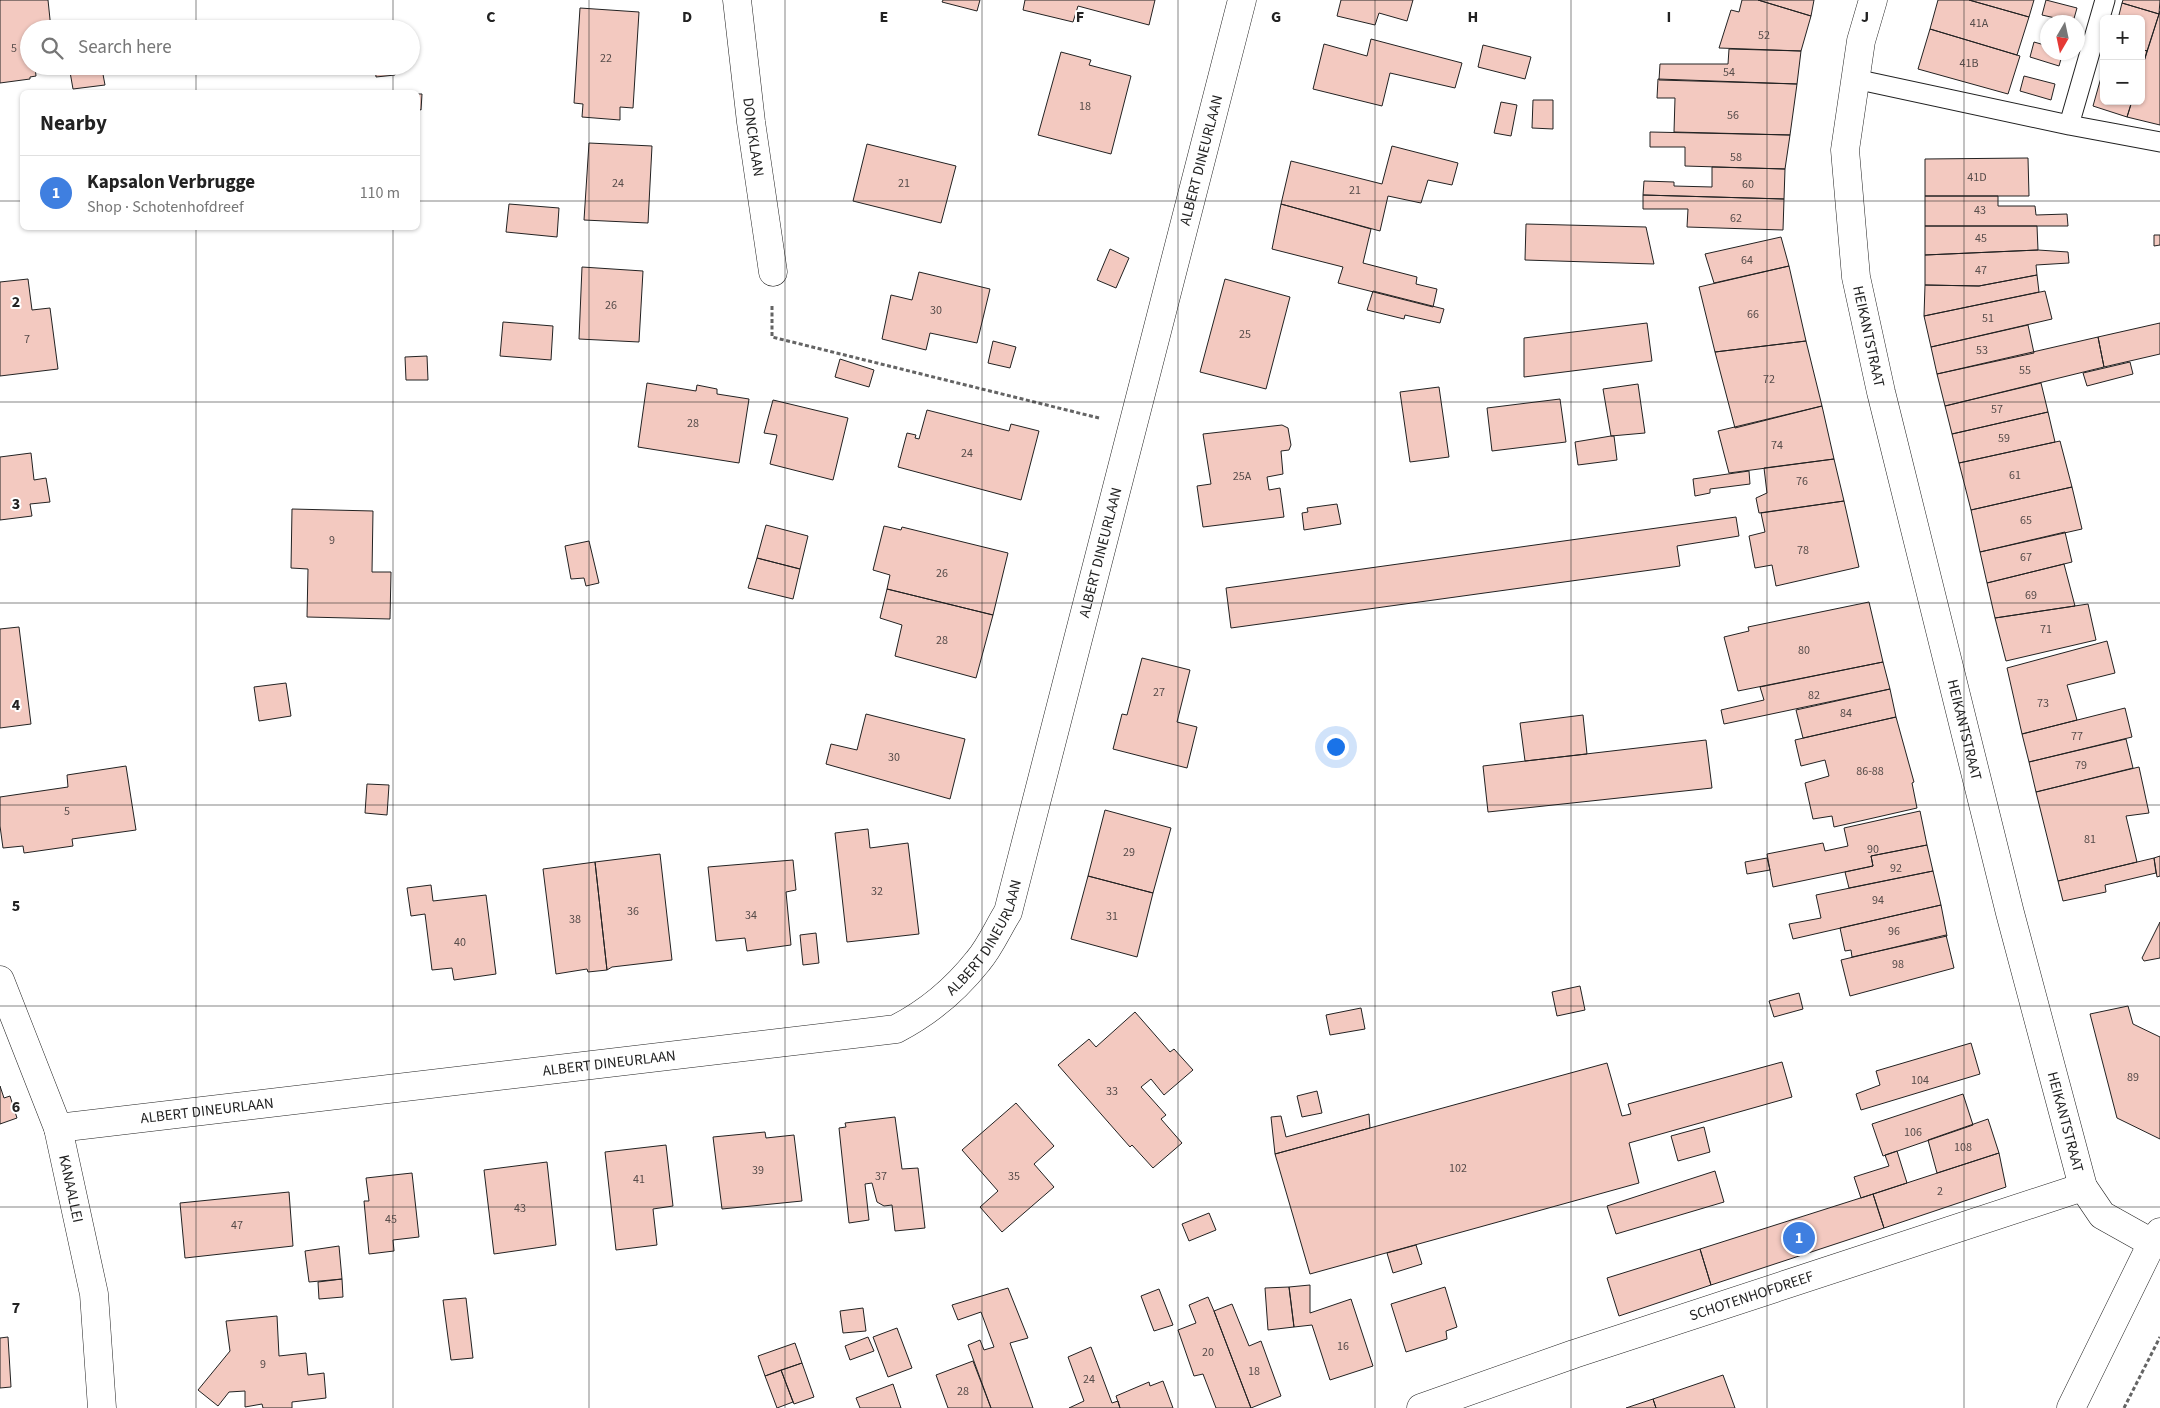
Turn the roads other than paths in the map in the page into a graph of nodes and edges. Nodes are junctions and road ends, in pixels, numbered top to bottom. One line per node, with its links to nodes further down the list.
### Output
1 (737, 0): 8 (street, DONCKLAAN)
2 (1242, 0): 10 (street, ALBERT DINEURLAAN)
3 (1874, 0): 5 (street, HEIKANTSTRAAT)
4 (2105, 0): 6 (lane)
5 (1855, 79): 6 (lane); 11 (street, HEIKANTSTRAAT)
6 (2069, 125): 7 (lane)
7 (2160, 142)
8 (773, 272)
9 (0, 980): 10 (street, KANAALLEI)
10 (58, 1128): 13 (street, KANAALLEI)
11 (2083, 1187): 12 (street, HEIKANTSTRAAT); 14 (street, SCHOTENHOFDREEF)
12 (2156, 1237): 15 (street, HEIKANTSTRAAT)
13 (102, 1408)
14 (1421, 1408)
15 (2071, 1408)

